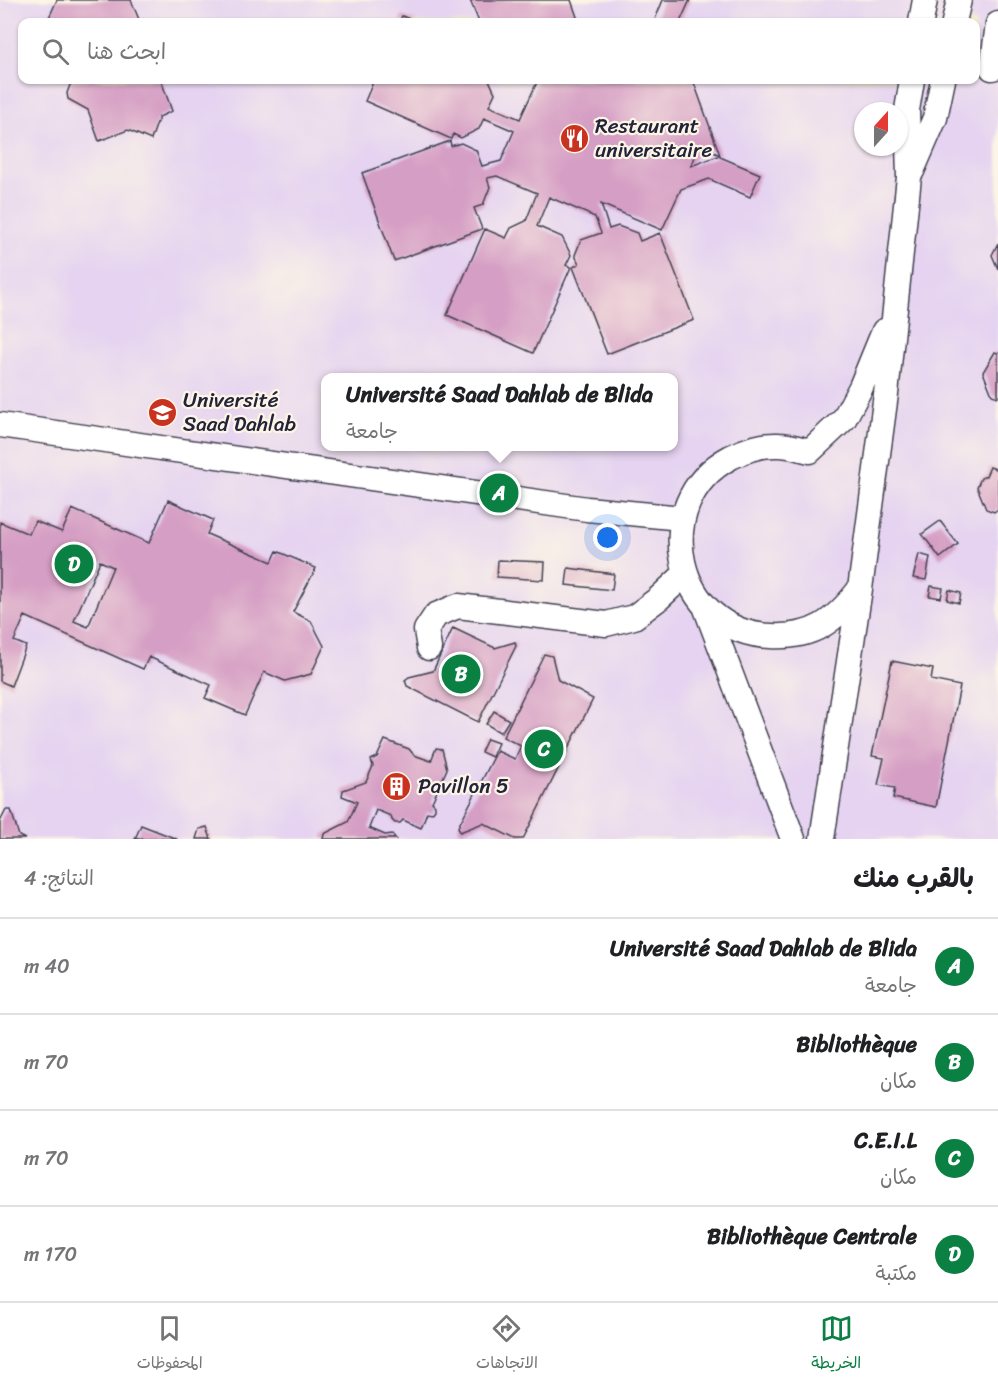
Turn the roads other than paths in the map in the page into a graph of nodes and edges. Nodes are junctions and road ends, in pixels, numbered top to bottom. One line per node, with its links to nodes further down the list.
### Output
1 (925, 0): 3 (lane)
2 (959, 0): 4 (lane)
3 (922, 18)
4 (955, 18)
5 (998, 24): 6 (lane)
6 (988, 67)
7 (911, 84): 9 (lane)
8 (942, 84): 9 (lane)
9 (909, 177): 10 (lane)
10 (895, 304): 12 (lane); 14 (lane)
11 (0, 425): 12 (lane)
12 (682, 518): 13 (lane)
13 (685, 574): 15 (lane); 16 (lane)
14 (860, 589): 15 (lane); 18 (lane)
15 (705, 606): 17 (lane)
16 (429, 648)
17 (793, 839)
18 (822, 839)

